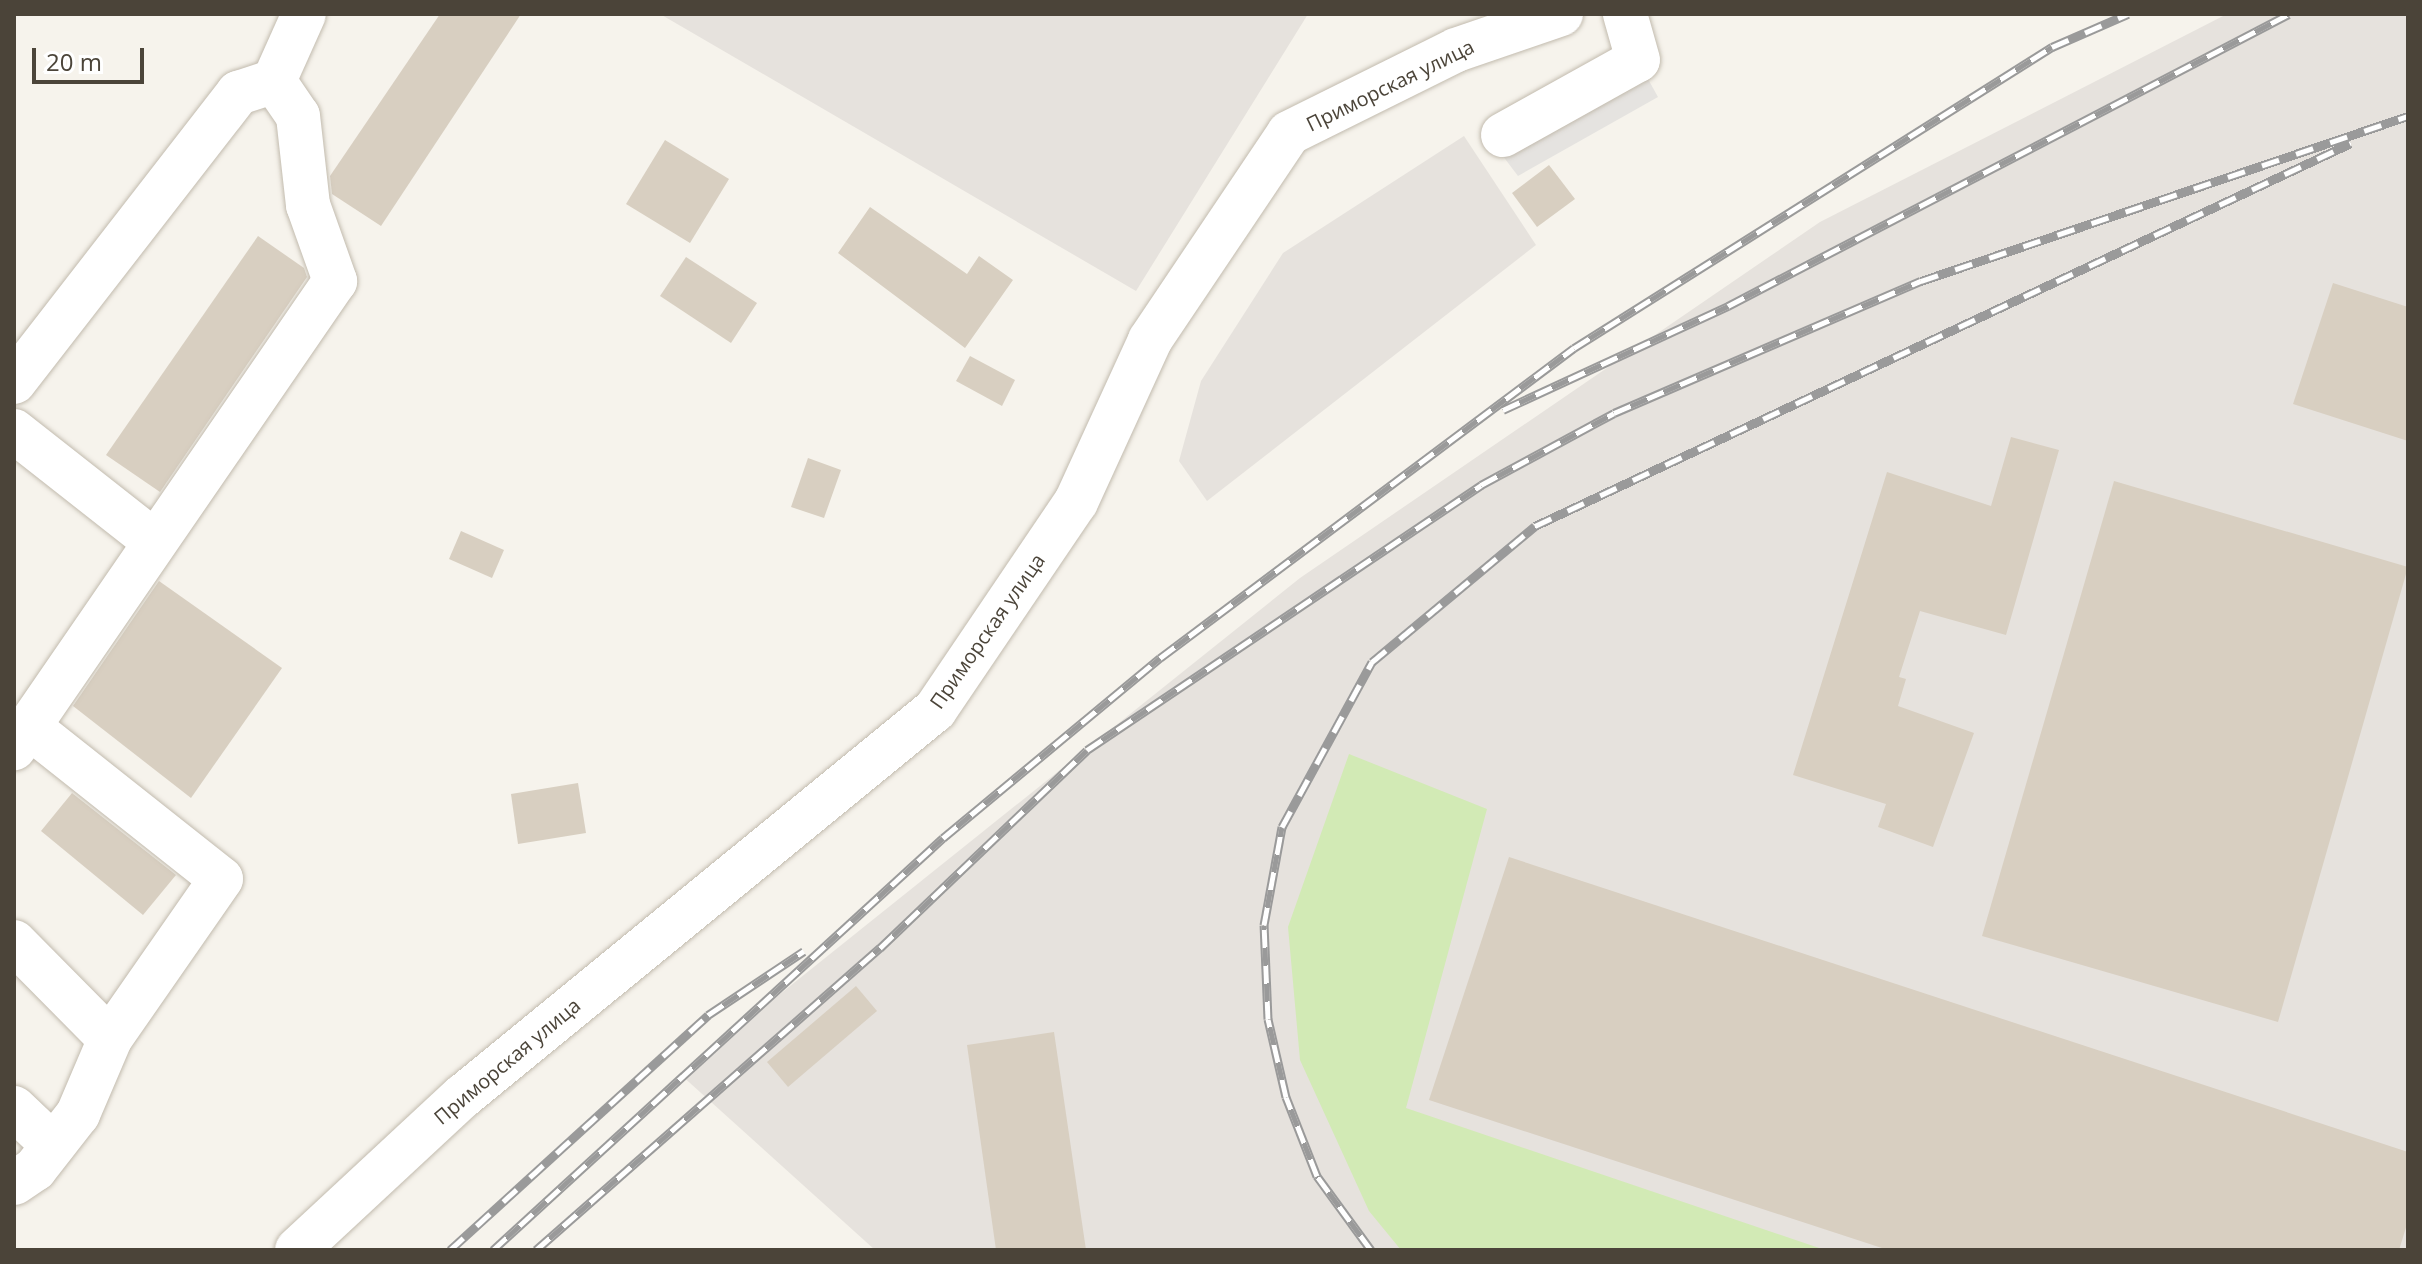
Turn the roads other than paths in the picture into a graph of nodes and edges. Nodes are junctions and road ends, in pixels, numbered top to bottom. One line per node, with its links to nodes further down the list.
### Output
1 (304, 14): 5 (street)
2 (1561, 14): 4 (street, Приморская улица)
3 (1625, 14): 6 (street)
4 (1465, 32): 16 (street, Приморская улица)
5 (274, 81): 7 (street); 9 (street)
6 (1503, 135)
7 (14, 382)
8 (14, 431): 9 (street)
9 (154, 541): 10 (street)
10 (21, 737): 12 (street)
11 (14, 942): 12 (street)
12 (110, 1039): 14 (street)
13 (14, 1108): 14 (street)
14 (53, 1145): 15 (street)
15 (14, 1183)
16 (297, 1250)

